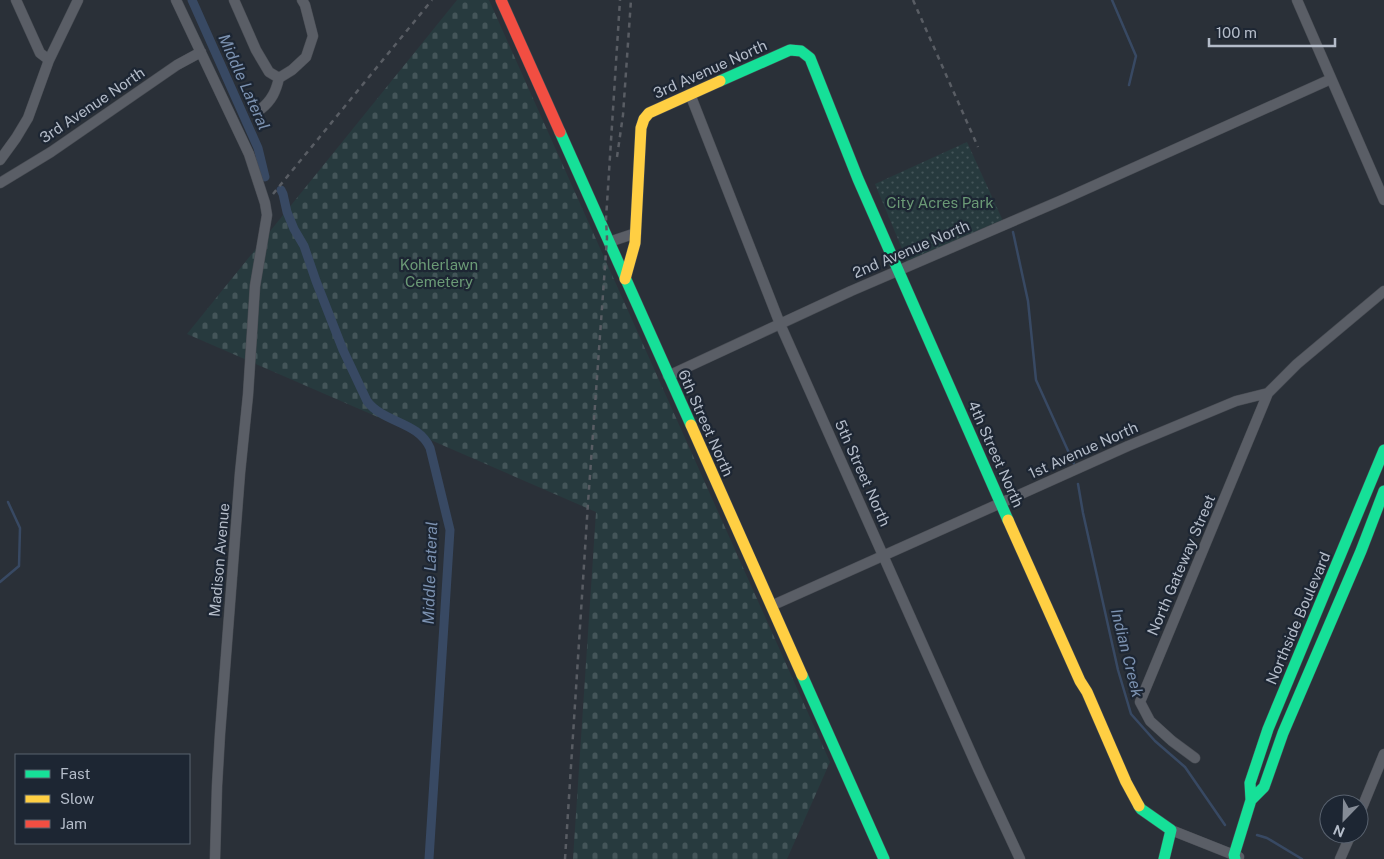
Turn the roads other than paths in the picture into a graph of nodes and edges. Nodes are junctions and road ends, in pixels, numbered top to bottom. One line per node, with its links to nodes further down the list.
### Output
1 (16, 0): 10 (street)
2 (78, 0): 10 (street)
3 (176, 0): 9 (street, Madison Avenue)
4 (234, 0): 11 (street)
5 (302, 0): 11 (street)
6 (501, 0): 19 (street, 6th Street North)
7 (1297, 0): 12 (street)
8 (802, 51): 13 (street, 3rd Avenue North); 20 (street, 4th Street North)
9 (201, 52): 16 (street, 3rd Avenue North); 38 (street, Madison Avenue)
10 (49, 60): 15 (street)
11 (279, 78): 14 (street)
12 (1331, 79): 17 (street); 20 (street, 2nd Avenue North)
13 (690, 94): 18 (street, 3rd Avenue North); 23 (street, 5th Street North)
14 (261, 109)
15 (0, 160)
16 (0, 183)
17 (1384, 200)
18 (636, 233): 19 (street); 21 (street, 3rd Avenue North)
19 (609, 242): 21 (street, 6th Street North)
20 (898, 271): 23 (street, 2nd Avenue North); 28 (street, 4th Street North)
21 (625, 279): 24 (street, 6th Street North)
22 (1384, 291): 25 (street)
23 (780, 324): 24 (street, 2nd Avenue North); 29 (street, 5th Street North)
24 (668, 376): 30 (street, 6th Street North)
25 (1268, 393): 28 (street, 1st Avenue North); 32 (street, North Gateway Street)
26 (1384, 450): 34 (street, Northside Boulevard)
27 (1384, 491): 34 (street, Northside Boulevard)
28 (1001, 503): 29 (street, 1st Avenue North); 35 (street, 4th Street North)
29 (883, 556): 30 (street, 1st Avenue North); 40 (street, 5th Street North)
30 (771, 606): 39 (street, 6th Street North)
31 (1384, 754): 33 (street)
32 (1195, 758)
33 (1368, 794)
34 (1251, 800): 37 (street, Northside Boulevard)
35 (1171, 830): 37 (street); 41 (street)
36 (1347, 844): 42 (street)
37 (1235, 858)
38 (215, 859)
39 (884, 859)
40 (1020, 859)
41 (1164, 859)
42 (1340, 859)

